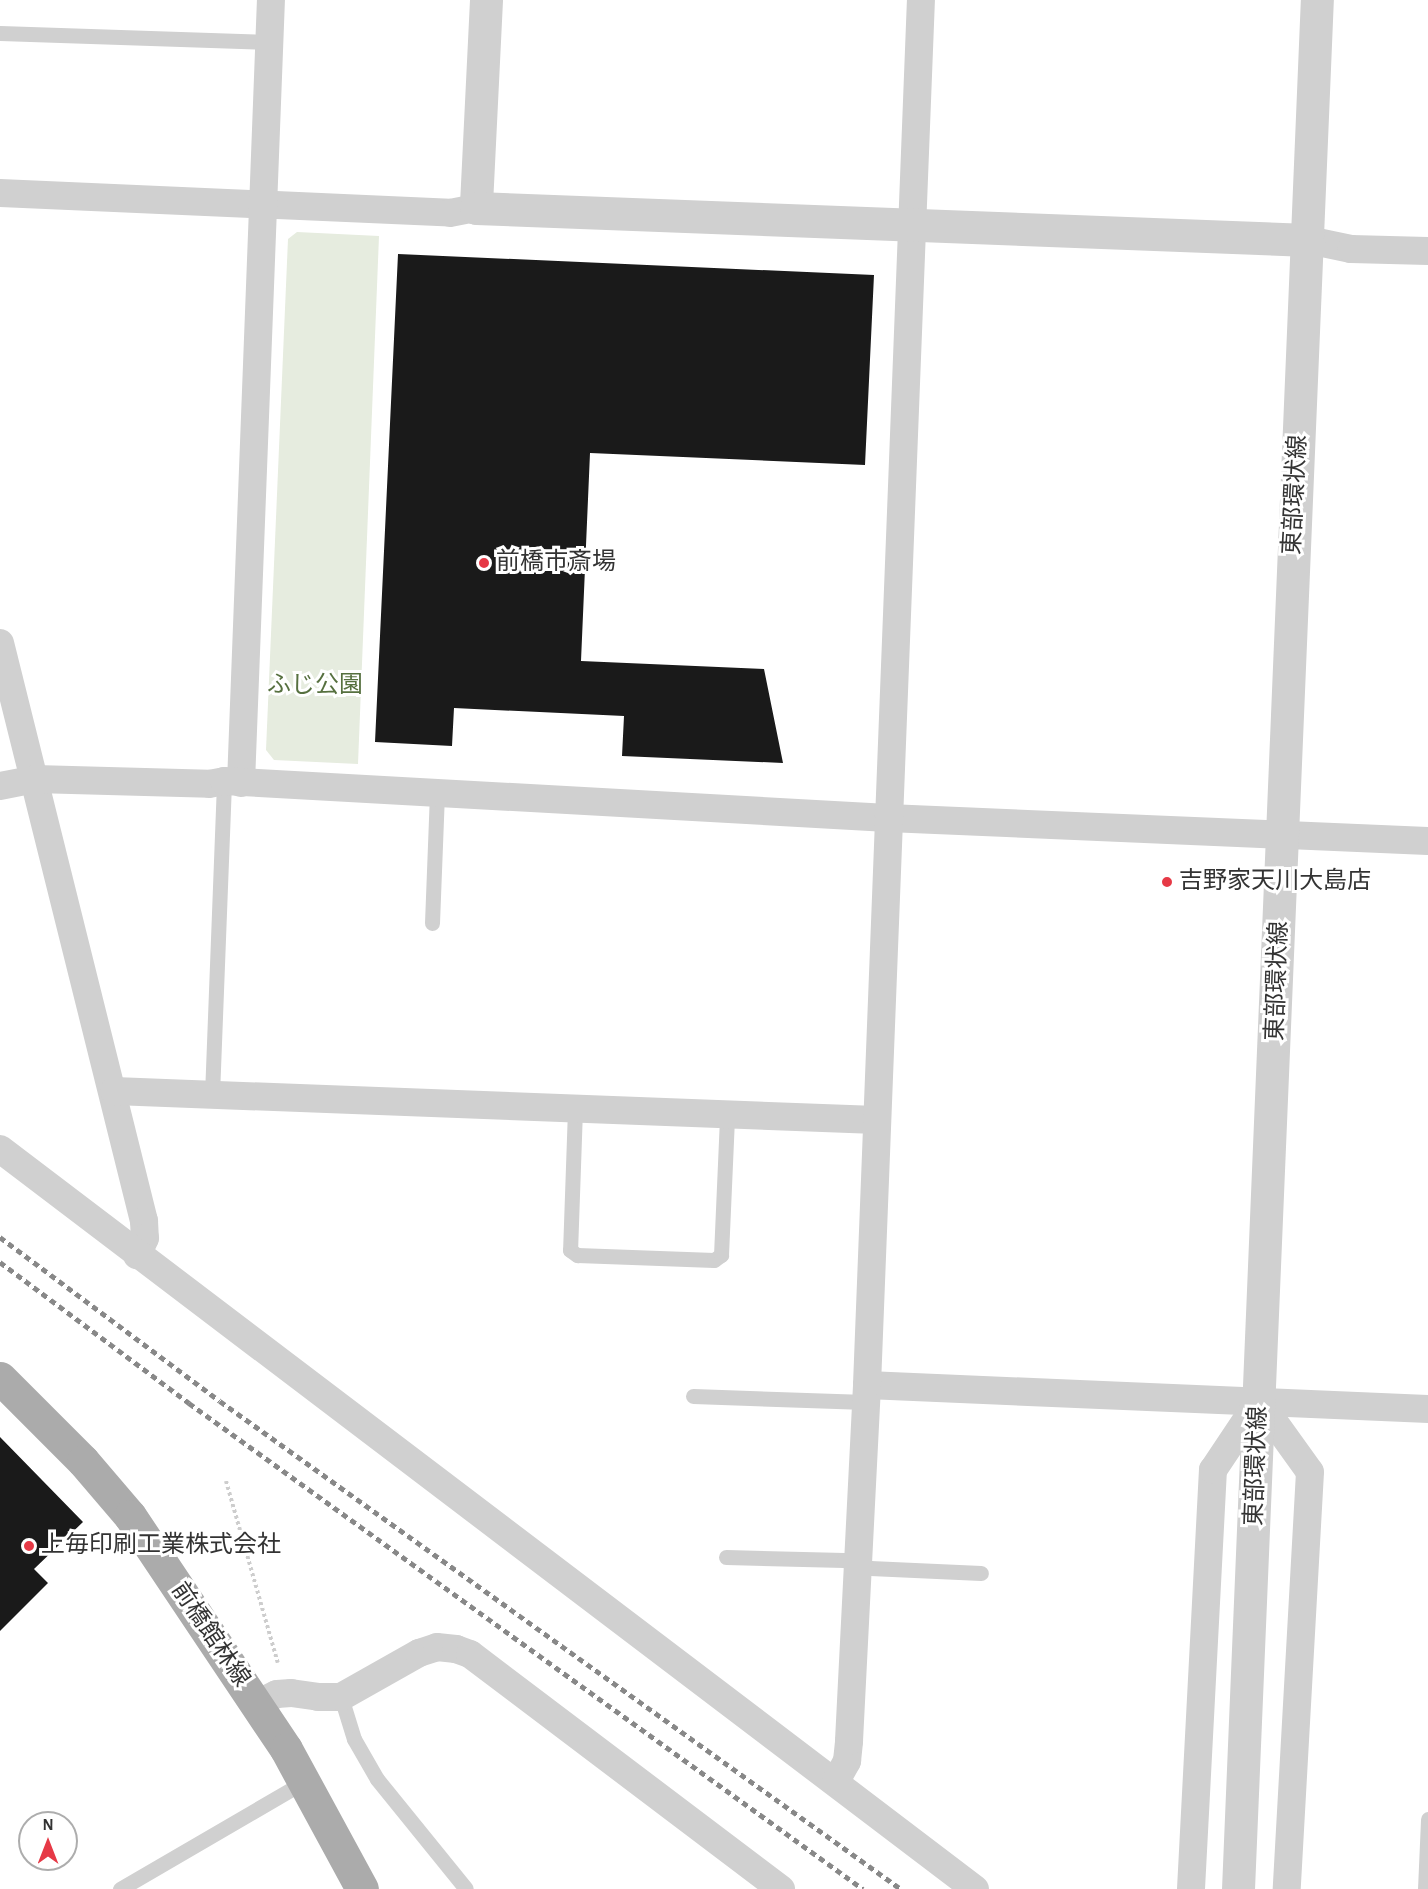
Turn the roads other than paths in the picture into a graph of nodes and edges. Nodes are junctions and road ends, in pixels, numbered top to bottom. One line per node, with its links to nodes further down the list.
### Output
1 (271, 0): 6 (street)
2 (486, 0): 9 (street)
3 (921, 0): 10 (street)
4 (1317, 0): 11 (street, 東部環状線)
5 (0, 33): 6 (lane)
6 (270, 42): 8 (street)
7 (0, 193): 8 (street)
8 (263, 205): 9 (street); 15 (street)
9 (476, 208): 10 (street)
10 (912, 226): 11 (street); 18 (street)
11 (1308, 240): 12 (street); 19 (street, 東部環状線)
12 (1428, 251)
13 (0, 643): 14 (street)
14 (35, 779): 15 (street); 16 (street); 22 (street)
15 (233, 782): 17 (street); 23 (lane)
16 (0, 786)
17 (437, 791): 18 (street); 21 (lane)
18 (888, 818): 19 (street); 26 (street)
19 (1284, 835): 20 (street); 32 (street, 東部環状線)
20 (1428, 841)
21 (432, 923)
22 (114, 1091): 23 (street); 28 (street)
23 (212, 1095): 24 (street)
24 (575, 1109): 25 (street); 25 (lane)
25 (727, 1116): 26 (street)
26 (876, 1120): 30 (street)
27 (0, 1149): 28 (street)
28 (137, 1255): 39 (street)
29 (0, 1378): 38 (main road, 前橋館林線)
30 (867, 1394): 31 (lane); 32 (street); 35 (street)
31 (693, 1396)
32 (1260, 1401): 33 (street); 47 (street); 48 (street, 東部環状線); 49 (street)
33 (1428, 1408)
34 (726, 1557): 35 (lane)
35 (856, 1565): 36 (lane); 39 (street)
36 (981, 1573)
37 (341, 1697): 38 (street); 44 (lane); 45 (street)
38 (257, 1704): 40 (main road, 前橋館林線)
39 (836, 1781): 46 (street)
40 (304, 1782): 42 (lane); 43 (main road, 前橋館林線)
41 (1428, 1819): 50 (lane)
42 (120, 1889)
43 (362, 1889)
44 (466, 1889)
45 (781, 1889)
46 (975, 1889)
47 (1191, 1889)
48 (1238, 1889)
49 (1287, 1889)
50 (1425, 1889)

